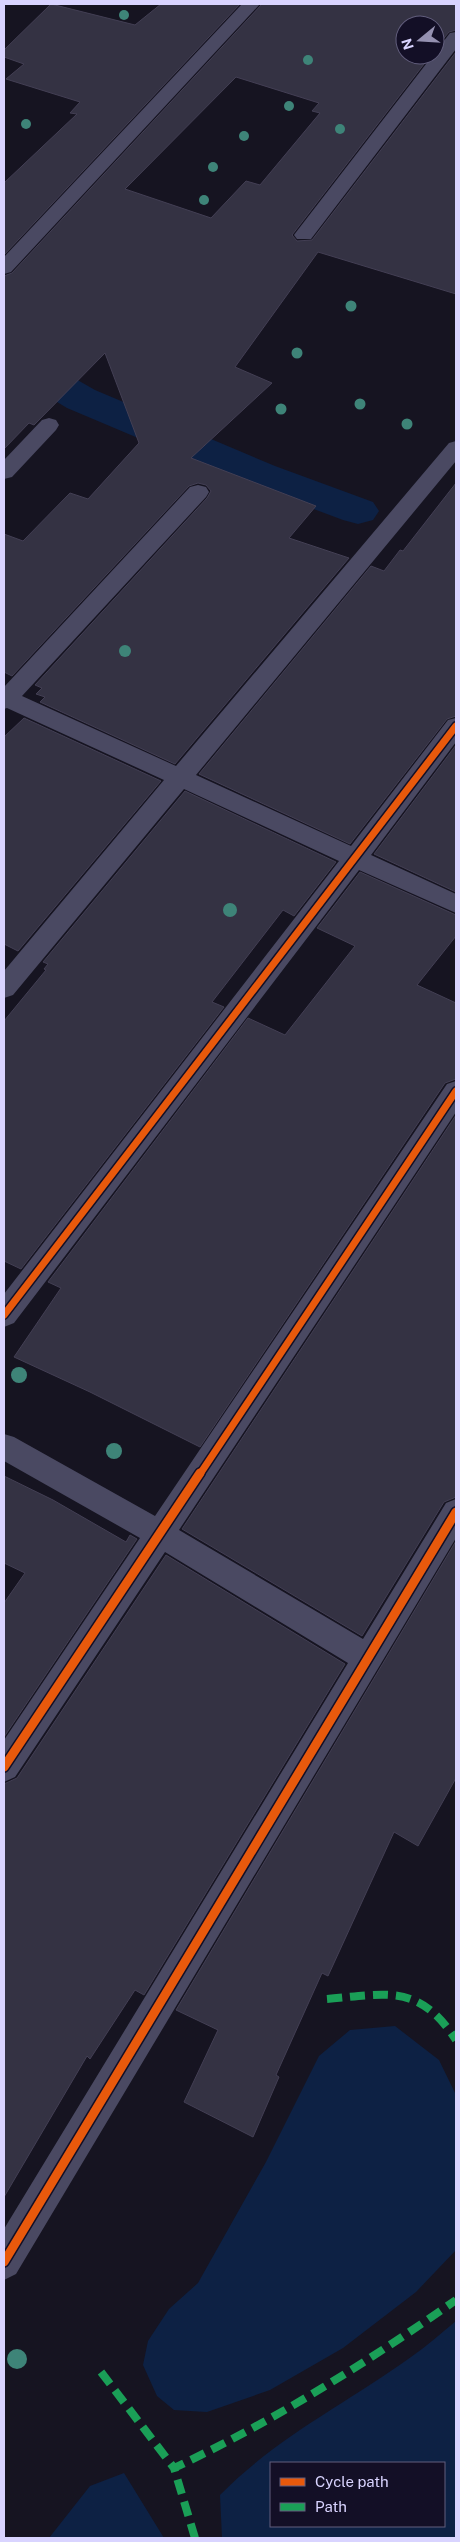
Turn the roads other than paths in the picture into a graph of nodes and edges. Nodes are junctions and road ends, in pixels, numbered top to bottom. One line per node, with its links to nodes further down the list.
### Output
1 (251, 4): 4 (street)
2 (456, 37): 3 (street)
3 (304, 235)
4 (4, 268)
5 (49, 425): 7 (street)
6 (456, 448): 11 (street)
7 (4, 472)
8 (198, 492): 9 (street)
9 (5, 699): 11 (street)
10 (456, 726): 12 (street)
11 (181, 778): 12 (street); 14 (street)
12 (355, 858): 13 (street); 16 (street)
13 (456, 904)
14 (4, 988)
15 (456, 1091): 19 (street)
16 (4, 1315)
17 (4, 1446): 19 (street)
18 (456, 1512): 20 (street)
19 (160, 1534): 20 (street); 21 (street)
20 (369, 1659): 22 (street)
21 (4, 1767)
22 (4, 2262)

